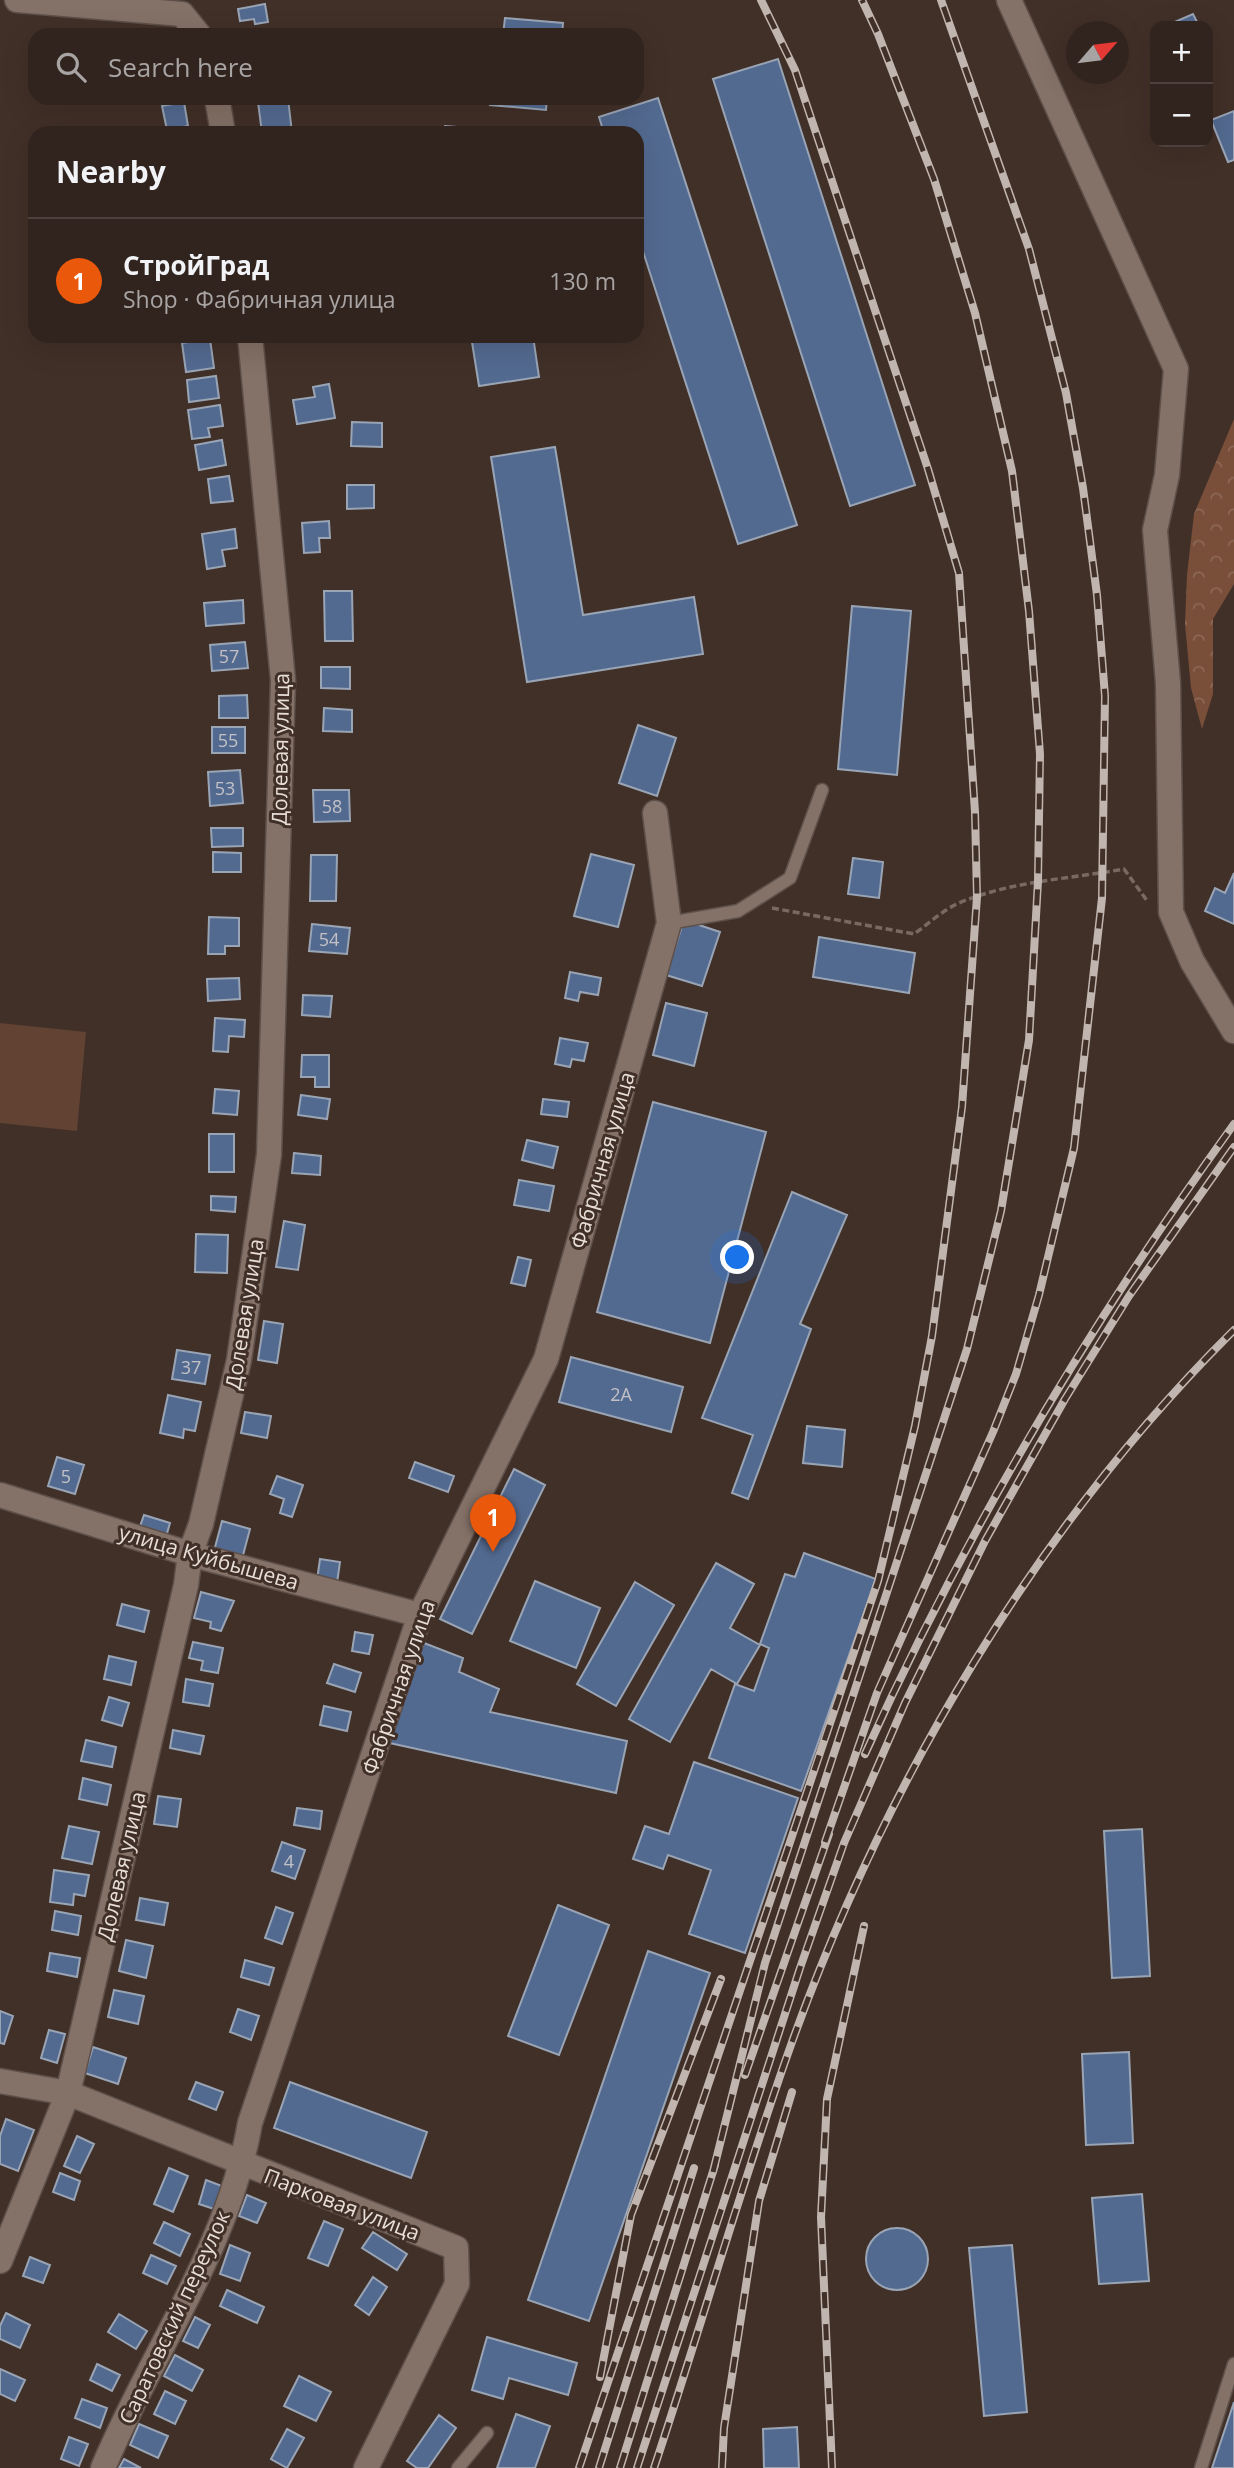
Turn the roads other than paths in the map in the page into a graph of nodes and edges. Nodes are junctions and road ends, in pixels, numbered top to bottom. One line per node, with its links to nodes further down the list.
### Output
1 (17, 0): 4 (street)
2 (192, 0): 5 (street)
3 (1009, 0): 12 (street)
4 (195, 28)
5 (199, 28)
6 (218, 105): 7 (street)
7 (222, 126)
8 (251, 343): 14 (street, Долевая улица)
9 (822, 790): 11 (lane)
10 (655, 813): 11 (street, Фабричная улица)
11 (669, 923): 15 (street, Фабричная улица)
12 (1234, 1031)
13 (0, 1495): 14 (street, улица Куйбышева)
14 (190, 1554): 15 (street, улица Куйбышева); 17 (street, Долевая улица)
15 (420, 1615): 18 (street, Фабричная улица)
16 (0, 2081): 17 (street, Парковая улица)
17 (68, 2093): 18 (street, Парковая улица); 19 (street, Долевая улица)
18 (243, 2165): 22 (street, Парковая улица); 23 (street, Саратовский переулок)
19 (0, 2262)
20 (1234, 2364): 25 (lane)
21 (487, 2433): 24 (lane)
22 (374, 2465)
23 (103, 2468)
24 (458, 2468)
25 (1201, 2468)

